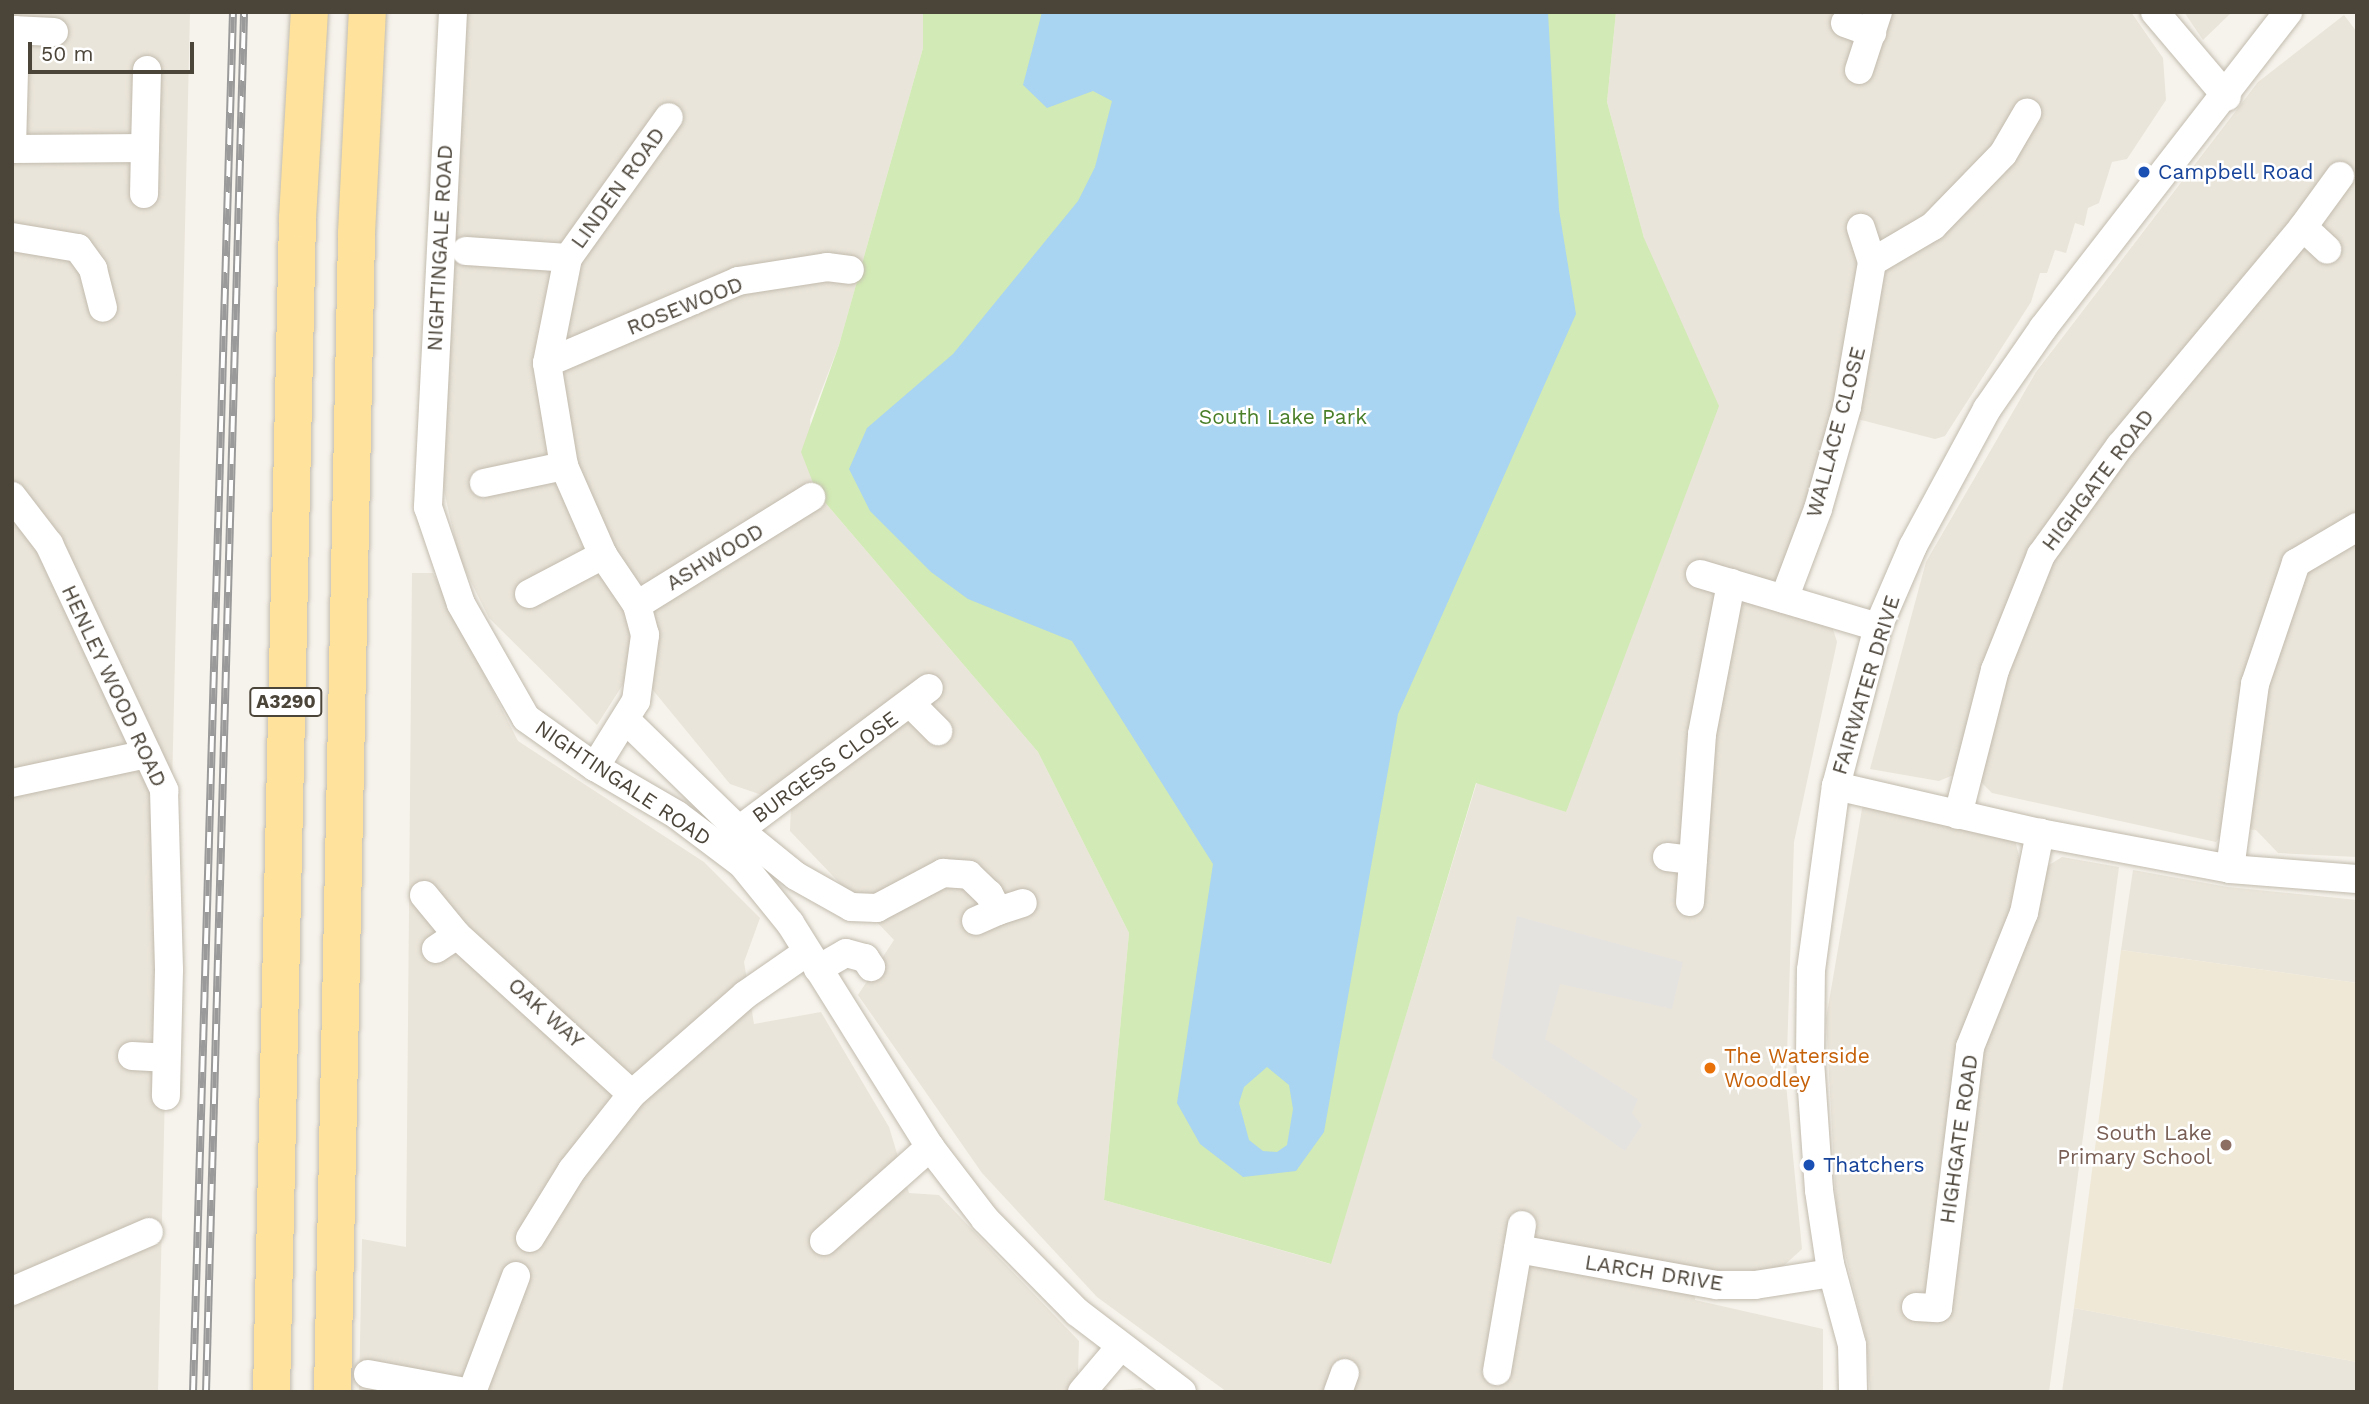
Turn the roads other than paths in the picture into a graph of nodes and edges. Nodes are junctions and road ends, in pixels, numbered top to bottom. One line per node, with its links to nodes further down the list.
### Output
1 (309, 12): 72 (main road, A3290)
2 (367, 12): 73 (main road, A3290)
3 (453, 12): 44 (street, NIGHTINGALE ROAD)
4 (2155, 12): 12 (street)
5 (2288, 12): 12 (street, FAIRWATER DRIVE)
6 (1845, 23): 7 (street)
7 (1875, 23): 11 (street)
8 (14, 30): 9 (street); 15 (street)
9 (54, 32)
10 (147, 70): 16 (street)
11 (1859, 70)
12 (2227, 97): 40 (street, FAIRWATER DRIVE)
13 (2027, 113): 26 (street)
14 (669, 117): 24 (street, LINDEN ROAD)
15 (12, 148): 16 (street)
16 (145, 148): 18 (street)
17 (2340, 176): 20 (street, HIGHGATE ROAD)
18 (144, 194)
19 (1861, 228): 26 (street, WALLACE CLOSE)
20 (2303, 228): 22 (street); 47 (street, HIGHGATE ROAD)
21 (12, 237): 27 (street)
22 (2327, 249)
23 (466, 251): 24 (street, LINDEN ROAD)
24 (568, 258): 28 (street, LINDEN ROAD)
25 (835, 260): 28 (street, ROSEWOOD)
26 (1872, 262): 38 (street, WALLACE CLOSE)
27 (103, 308)
28 (547, 363): 29 (street, LINDEN ROAD)
29 (564, 466): 30 (street); 34 (street, LINDEN ROAD)
30 (484, 483)
31 (12, 496): 43 (street, HENLEY WOOD ROAD)
32 (795, 498): 39 (street, ASHWOOD)
33 (2357, 527): 50 (street)
34 (603, 555): 37 (street); 39 (street, LINDEN ROAD)
35 (1700, 574): 36 (street)
36 (1731, 583): 38 (street); 53 (street)
37 (529, 594)
38 (1784, 599): 40 (street)
39 (637, 605): 41 (street, LINDEN ROAD)
40 (1878, 627): 46 (street, FAIRWATER DRIVE)
41 (627, 721): 44 (street, LINDEN ROAD); 48 (street, BURGESS CLOSE)
42 (937, 731): 48 (street, BURGESS CLOSE)
43 (147, 754): 45 (street); 58 (street, HENLEY WOOD ROAD)
44 (595, 767): 55 (street, NIGHTINGALE ROAD)
45 (12, 783)
46 (1836, 786): 47 (street); 65 (street, FAIRWATER DRIVE)
47 (1958, 815): 49 (street)
48 (739, 830): 54 (street, BURGESS CLOSE)
49 (2040, 833): 50 (street); 68 (street, HIGHGATE ROAD)
50 (2230, 869): 51 (street)
51 (2357, 878)
52 (424, 895): 59 (street, OAK WAY)
53 (1690, 902)
54 (999, 912)
55 (812, 961): 56 (street); 59 (street); 61 (street, NIGHTINGALE ROAD)
56 (872, 967)
57 (132, 1056): 58 (street)
58 (165, 1058): 60 (street, HENLEY WOOD ROAD)
59 (632, 1094): 63 (street)
60 (166, 1096)
61 (930, 1147): 64 (street); 69 (street, NIGHTINGALE ROAD)
62 (149, 1232): 67 (street)
63 (530, 1238)
64 (824, 1241)
65 (1832, 1273): 70 (street, LARCH DRIVE); 78 (street, FAIRWATER DRIVE)
66 (516, 1276): 75 (street)
67 (12, 1291)
68 (1916, 1307)
69 (1120, 1347): 76 (street); 77 (street, NIGHTINGALE ROAD)
70 (1497, 1371)
71 (368, 1374): 74 (street)
72 (271, 1392)
73 (332, 1392)
74 (465, 1392)
75 (472, 1392)
76 (1082, 1392)
77 (1182, 1392)
78 (1853, 1392)

